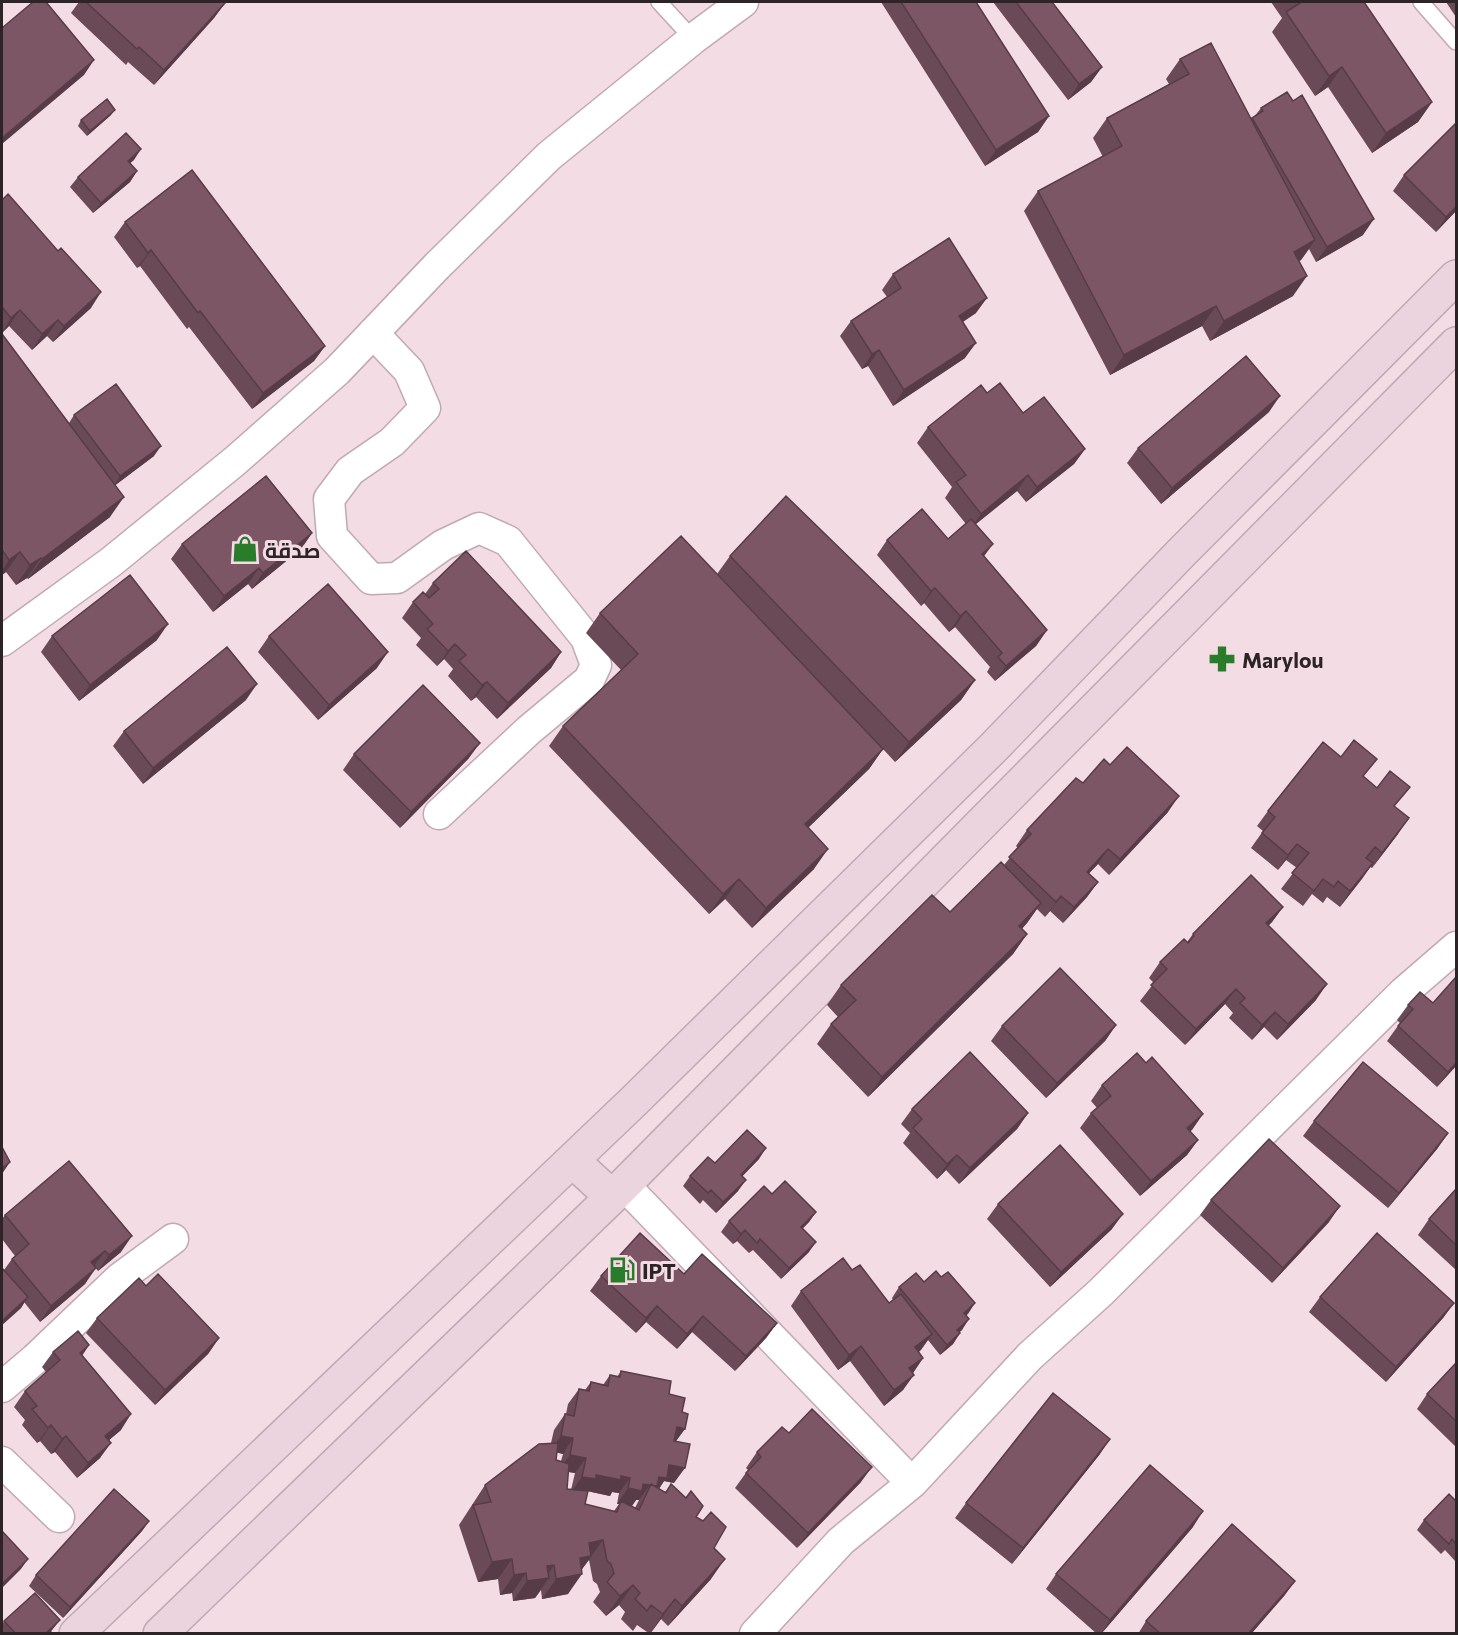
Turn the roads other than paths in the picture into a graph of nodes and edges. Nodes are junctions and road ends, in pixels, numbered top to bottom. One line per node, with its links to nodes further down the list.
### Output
1 (659, 2): 4 (lane)
2 (743, 2): 4 (street)
3 (1421, 2): 5 (lane)
4 (693, 39): 7 (street)
5 (1456, 42)
6 (1456, 276): 10 (street)
7 (374, 333): 9 (street); 12 (street)
8 (1456, 344): 11 (street)
9 (2, 641)
10 (994, 747): 11 (street); 14 (street)
11 (1027, 778): 15 (street)
12 (439, 814)
13 (1456, 947): 19 (street)
14 (573, 1161): 15 (street); 21 (street)
15 (618, 1191): 19 (street); 22 (street)
16 (173, 1239): 17 (street)
17 (2, 1387)
18 (2, 1462): 20 (street)
19 (912, 1483): 23 (street)
20 (59, 1517)
21 (76, 1634)
22 (160, 1634)
23 (755, 1634)

